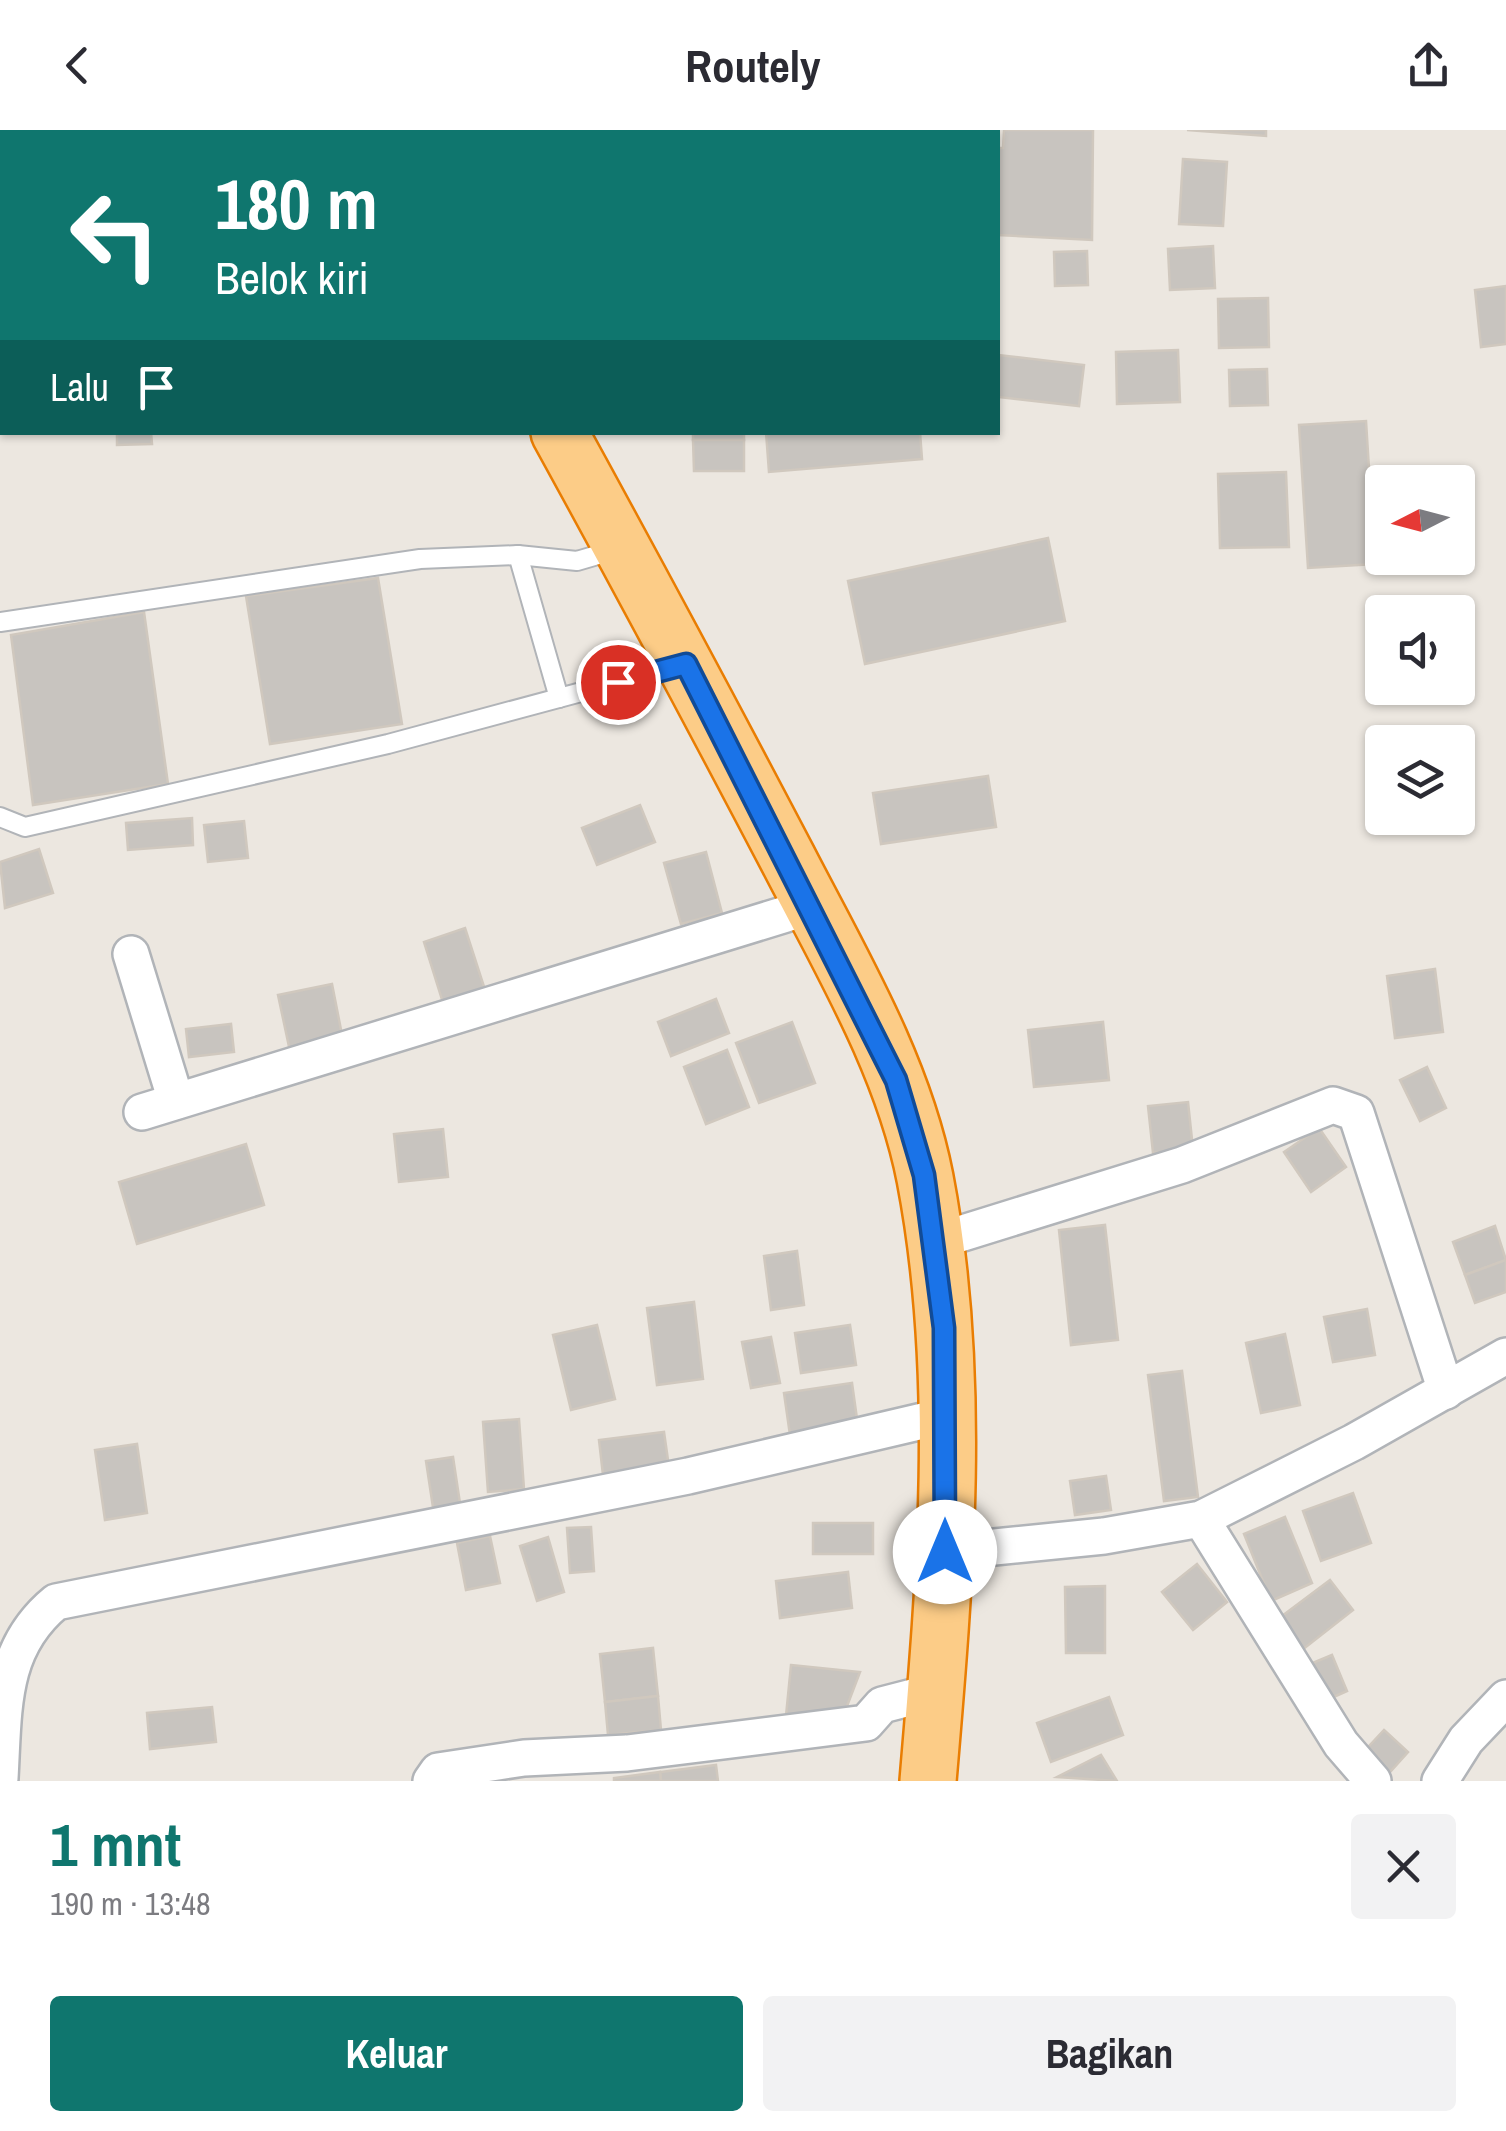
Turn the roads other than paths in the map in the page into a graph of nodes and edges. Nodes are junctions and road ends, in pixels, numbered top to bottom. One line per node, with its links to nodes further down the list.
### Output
1 (562, 435): 2 (highway)
2 (622, 548): 3 (lane); 5 (highway)
3 (518, 555): 4 (lane); 6 (lane)
4 (0, 622)
5 (686, 664): 6 (lane); 8 (highway)
6 (559, 698): 7 (lane)
7 (0, 817)
8 (812, 906): 10 (street); 12 (highway)
9 (131, 954): 10 (street)
10 (176, 1101): 11 (street)
11 (142, 1112)
12 (934, 1242): 14 (street); 15 (highway)
13 (1506, 1356): 14 (street)
14 (1446, 1391): 16 (street)
15 (944, 1416): 17 (highway); 20 (street)
16 (1202, 1519): 17 (street); 23 (street)
17 (945, 1552): 18 (highway)
18 (936, 1692): 21 (street); 22 (highway)
19 (1506, 1698): 24 (street)
20 (0, 1778)
21 (431, 1781)
22 (928, 1781)
23 (1373, 1781)
24 (1440, 1781)

